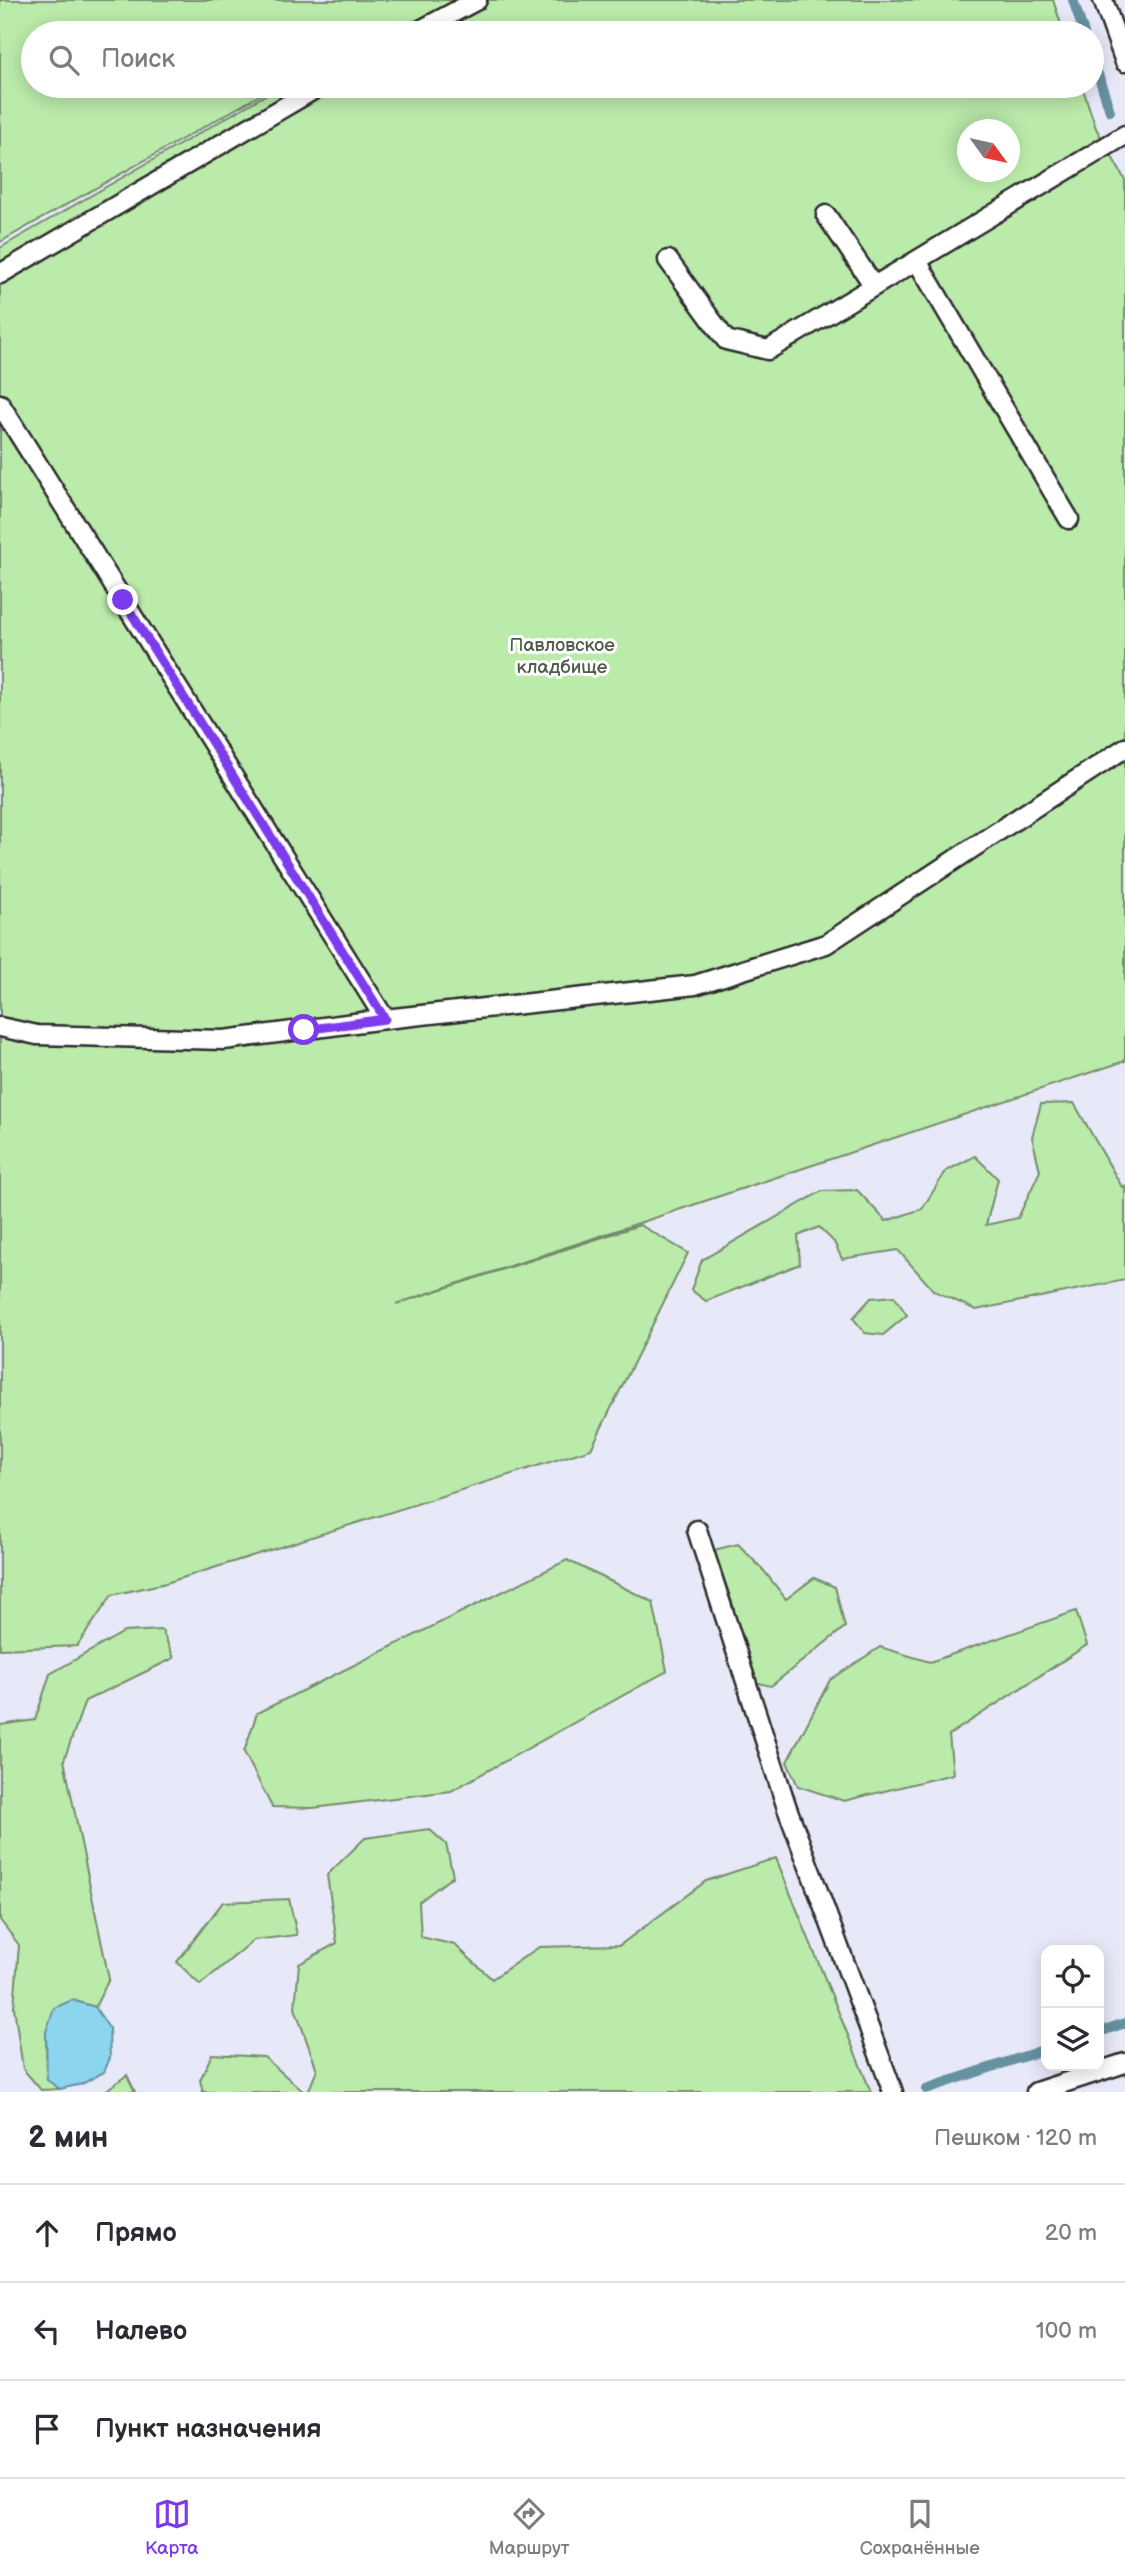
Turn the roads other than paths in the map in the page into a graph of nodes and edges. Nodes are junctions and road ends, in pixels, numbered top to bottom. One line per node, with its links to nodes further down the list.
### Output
1 (477, 0): 3 (lane)
2 (1103, 0): 4 (lane)
3 (438, 21)
4 (1125, 62)
5 (300, 98): 10 (lane)
6 (1125, 135): 9 (lane)
7 (826, 215): 11 (lane)
8 (668, 260): 11 (lane)
9 (917, 261): 11 (lane); 13 (lane)
10 (0, 274)
11 (874, 286)
12 (0, 404): 15 (lane)
13 (1069, 519)
14 (1125, 748): 15 (lane)
15 (385, 1019): 16 (lane)
16 (0, 1027)
17 (697, 1530): 19 (lane)
18 (1125, 2063): 20 (lane)
19 (893, 2092)
20 (1036, 2092)

